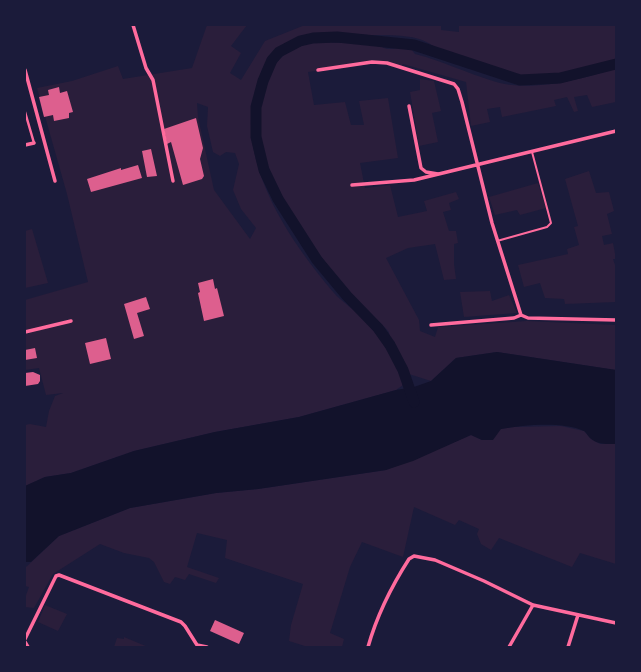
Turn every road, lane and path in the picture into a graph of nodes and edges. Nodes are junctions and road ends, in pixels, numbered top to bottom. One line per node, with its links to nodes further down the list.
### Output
1 (133, 25): 13 (street)
2 (25, 70): 12 (street)
3 (318, 70): 10 (street)
4 (410, 106): 11 (street)
5 (25, 112): 7 (street)
6 (616, 131): 9 (street)
7 (34, 143): 8 (street)
8 (25, 145)
9 (532, 152): 10 (street); 15 (lane)
10 (478, 166): 11 (street); 15 (street)
11 (441, 174): 14 (street)
12 (55, 181)
13 (173, 181)
14 (352, 185)
15 (497, 241): 16 (street)
16 (521, 315): 17 (street); 19 (street)
17 (616, 320)
18 (71, 321): 20 (street)
19 (431, 325)
20 (25, 332)
21 (533, 605): 22 (street); 29 (street); 30 (street)
22 (578, 616): 23 (street); 31 (street)
23 (616, 623)
24 (25, 639): 26 (street)
25 (25, 642): 27 (street)
26 (196, 645): 28 (street)
27 (28, 647)
28 (207, 647)
29 (368, 647)
30 (508, 647)
31 (568, 647)

